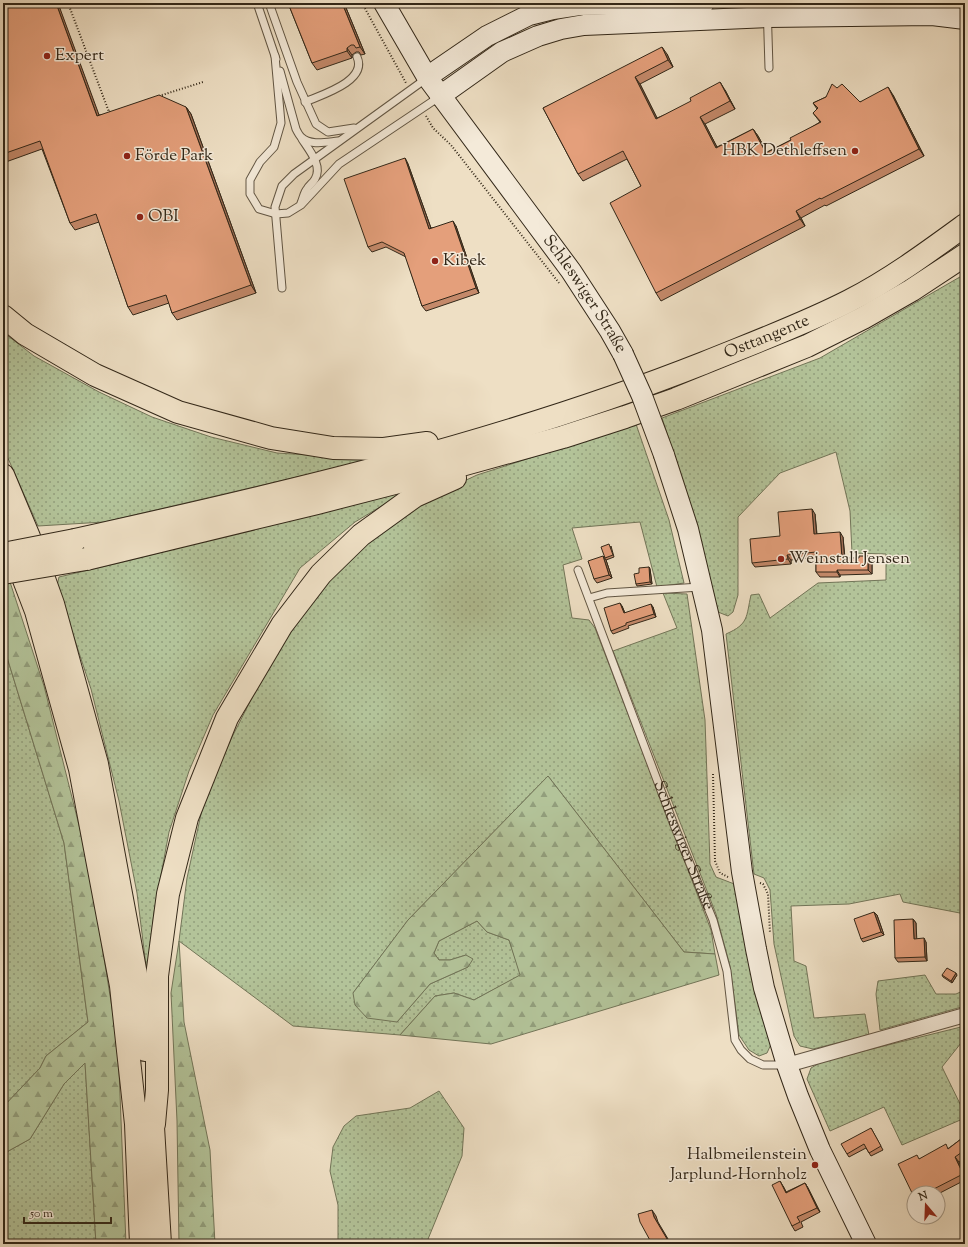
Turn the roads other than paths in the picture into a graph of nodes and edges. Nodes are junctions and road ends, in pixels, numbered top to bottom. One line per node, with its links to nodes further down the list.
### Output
1 (257, 3): 7 (lane)
2 (269, 3): 12 (lane)
3 (384, 3): 10 (main road, Schleswiger Straße)
4 (704, 3): 10 (main road)
5 (768, 10): 6 (main road); 9 (lane); 11 (main road)
6 (965, 19)
7 (275, 56): 14 (lane); 18 (lane)
8 (356, 57): 12 (lane)
9 (769, 68)
10 (427, 77): 11 (main road, Schleswiger Straße); 13 (lane)
11 (440, 96): 17 (lane); 31 (main road, Schleswiger Straße, bridge)
12 (305, 102): 13 (lane)
13 (357, 128): 15 (lane)
14 (301, 137): 15 (lane); 16 (lane)
15 (339, 141): 16 (lane)
16 (314, 159): 17 (lane); 18 (lane)
17 (301, 205): 18 (lane)
18 (276, 214): 21 (lane)
19 (965, 225): 23 (highway, Osttangente)
20 (965, 254): 24 (highway, Osttangente)
21 (282, 288)
22 (3, 316): 23 (highway)
23 (553, 417): 27 (highway)
24 (563, 437): 27 (highway); 35 (highway)
25 (3, 475): 35 (highway)
26 (3, 526): 36 (highway)
27 (81, 549): 28 (highway, bridge); 30 (highway, bridge)
28 (3, 554)
29 (578, 570): 32 (lane, Schleswiger Straße)
30 (3, 573)
31 (702, 587): 32 (lane); 34 (main road, Schleswiger Straße)
32 (589, 598): 34 (lane, Schleswiger Straße)
33 (965, 1015): 34 (street, Schleswiger Straße)
34 (787, 1065): 38 (main road, Schleswiger Straße)
35 (154, 1124): 37 (highway)
36 (142, 1244)
37 (160, 1244)
38 (866, 1244)

